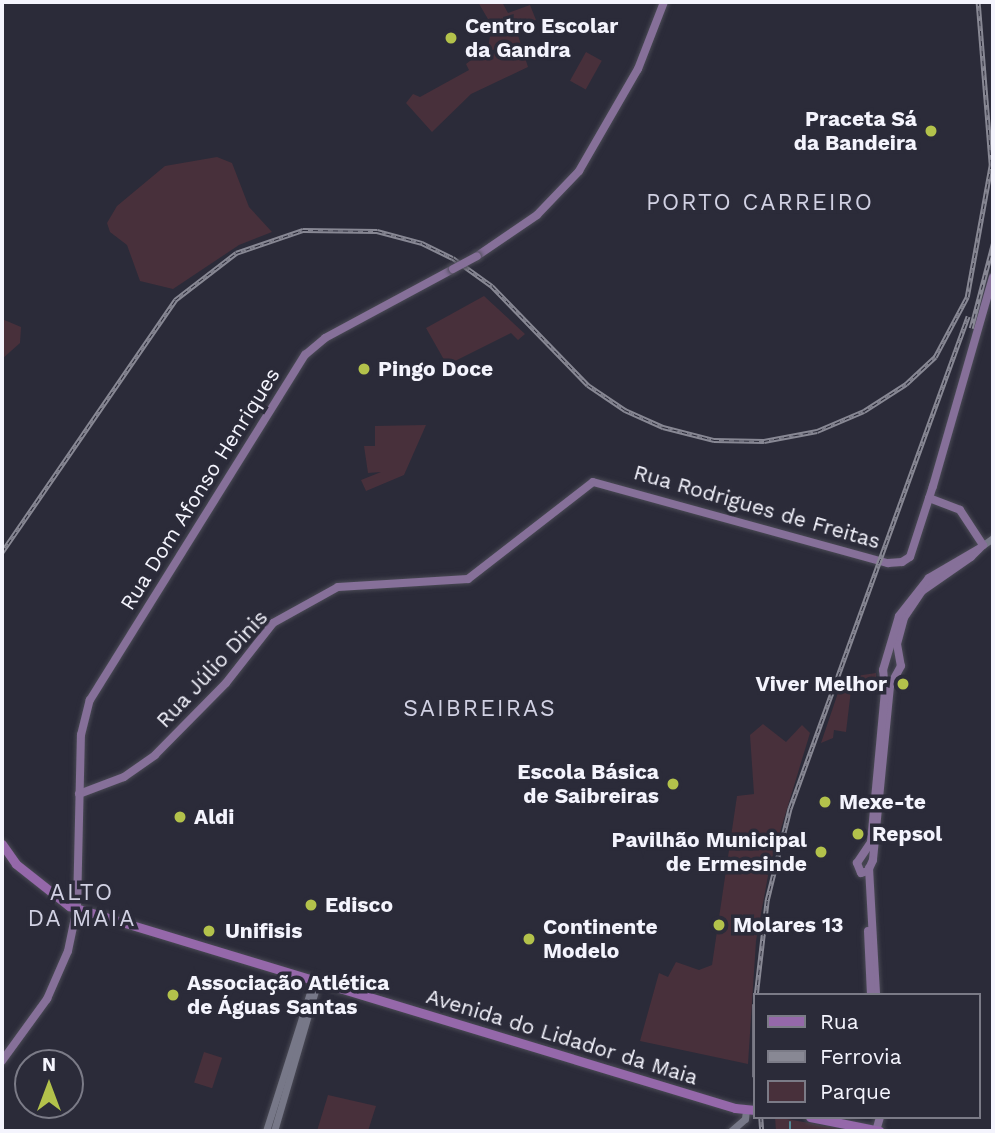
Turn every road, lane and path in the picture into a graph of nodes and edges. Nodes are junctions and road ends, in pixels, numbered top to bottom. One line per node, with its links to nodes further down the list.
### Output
1 (664, 2): 11 (main road, Rua Dom Afonso Henriques, bridge)
2 (993, 277): 3 (main road, Rua Rodrigues de Freitas)
3 (929, 498): 5 (main road); 6 (main road, Rua Rodrigues de Freitas)
4 (993, 538): 5 (street)
5 (980, 547): 7 (main road); 8 (main road)
6 (376, 584): 11 (main road, Rua Júlio Dinis)
7 (900, 659): 8 (main road); 10 (main road)
8 (889, 660): 9 (main road)
9 (883, 672): 10 (main road); 12 (main road)
10 (893, 675): 12 (main road)
11 (79, 794): 17 (main road, Rua Dom Afonso Henriques)
12 (875, 812): 14 (main road); 15 (main road)
13 (2, 844): 17 (main road, Avenida do Lidador da Maia)
14 (863, 853): 15 (main road); 16 (main road)
15 (873, 858): 16 (main road)
16 (868, 870): 19 (main road); 20 (main road)
17 (78, 908): 18 (main road, Avenida do Lidador da Maia); 21 (main road, Rua Dom Afonso Henriques)
18 (318, 981): 22 (main road, Avenida do Lidador da Maia); 24 (street); 25 (street)
19 (871, 993)
20 (876, 993)
21 (2, 1061)
22 (751, 1110): 26 (street)
23 (820, 1119): 27 (main road)
24 (266, 1131)
25 (274, 1131)
26 (731, 1131)
27 (878, 1131)

